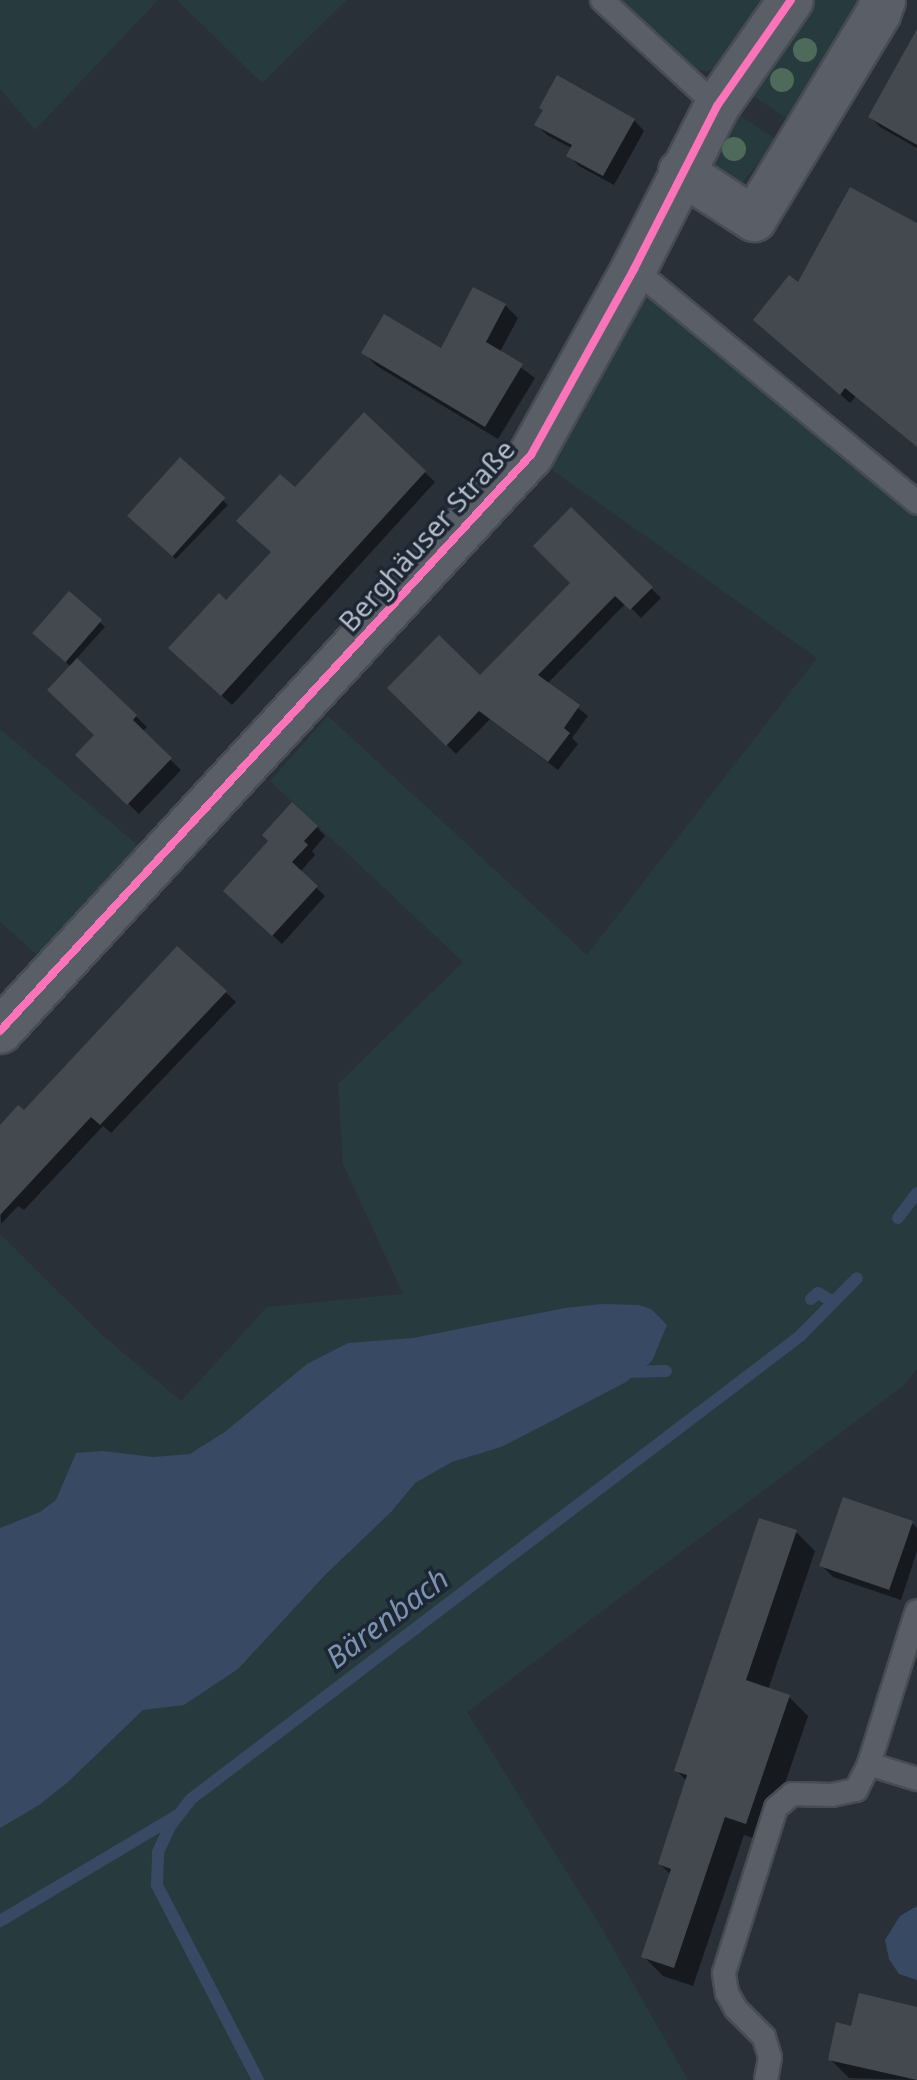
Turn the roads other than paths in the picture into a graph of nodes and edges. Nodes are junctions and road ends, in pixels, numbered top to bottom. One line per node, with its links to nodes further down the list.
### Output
1 (602, 0): 4 (lane)
2 (791, 0): 4 (street, Berghäuser Straße)
3 (883, 0): 5 (street)
4 (717, 106): 5 (street, Berghäuser Straße)
5 (681, 172): 6 (street, Berghäuser Straße)
6 (634, 269): 7 (lane); 8 (street, Berghäuser Straße)
7 (917, 502)
8 (0, 1031)
9 (917, 1611): 10 (lane)
10 (869, 1764): 11 (lane); 12 (lane)
11 (917, 1779)
12 (766, 2080)

